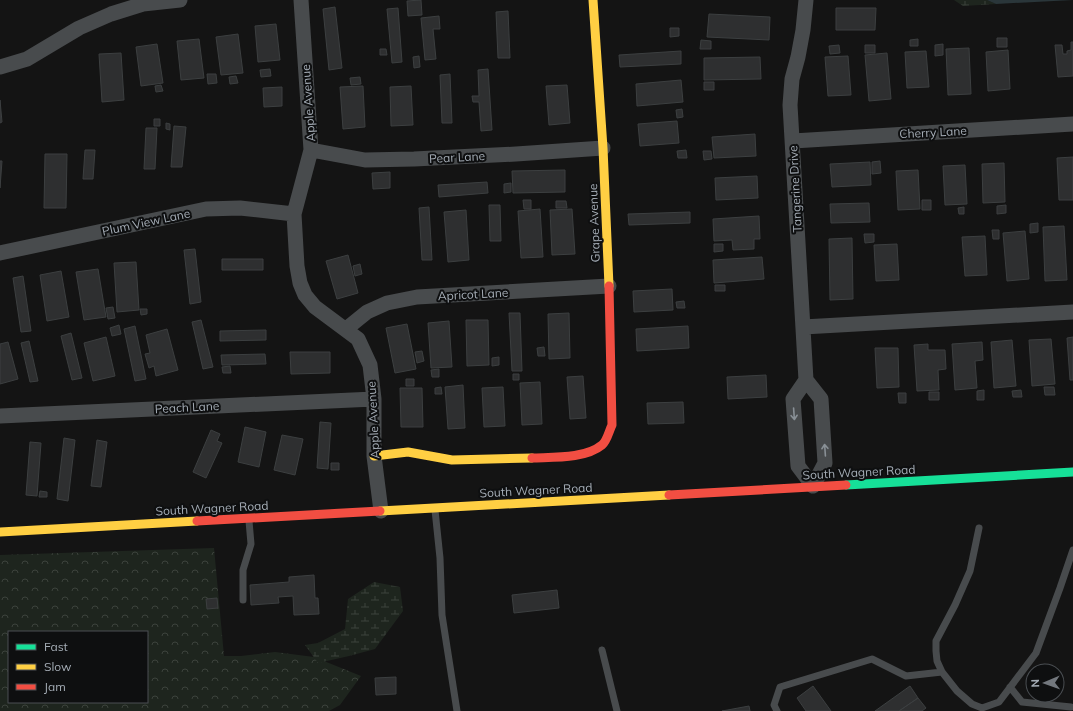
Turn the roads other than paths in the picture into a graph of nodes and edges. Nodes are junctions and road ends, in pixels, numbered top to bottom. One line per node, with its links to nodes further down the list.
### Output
1 (180, 0): 5 (street)
2 (301, 0): 9 (street, Apple Avenue)
3 (593, 0): 8 (main road, Grape Avenue)
4 (806, 0): 7 (street, Tangerine Drive)
5 (0, 67)
6 (1073, 124): 7 (street, Cherry Lane)
7 (793, 140): 14 (street, Tangerine Drive)
8 (603, 148): 9 (street, Pear Lane); 12 (main road, Grape Avenue)
9 (311, 150): 10 (street, Apple Avenue)
10 (294, 214): 11 (street, Plum View Lane); 15 (street, Apple Avenue)
11 (0, 253)
12 (609, 286): 15 (street, Apricot Lane); 19 (main road, Grape Avenue)
13 (1073, 312): 14 (street)
14 (804, 327): 16 (street, Tangerine Drive)
15 (346, 329): 17 (street, Apple Avenue)
16 (806, 380): 21 (street, one-way to 16); 21 (street, one-way to 21)
17 (374, 399): 18 (street, Peach Lane); 19 (street, Apple Avenue)
18 (0, 416)
19 (374, 456): 23 (street, Apple Avenue)
20 (1073, 472): 21 (main road, South Wagner Road)
21 (813, 486): 22 (main road, South Wagner Road)
22 (434, 508): 23 (main road, South Wagner Road); 33 (lane)
23 (381, 511): 24 (main road, South Wagner Road)
24 (248, 518): 26 (main road, South Wagner Road); 28 (lane)
25 (979, 528): 30 (lane)
26 (0, 532)
27 (1073, 550): 31 (lane)
28 (243, 600)
29 (602, 650): 34 (lane)
30 (942, 672): 31 (lane); 35 (lane)
31 (1010, 687): 32 (lane)
32 (1072, 708)
33 (457, 711)
34 (617, 711)
35 (777, 711)

